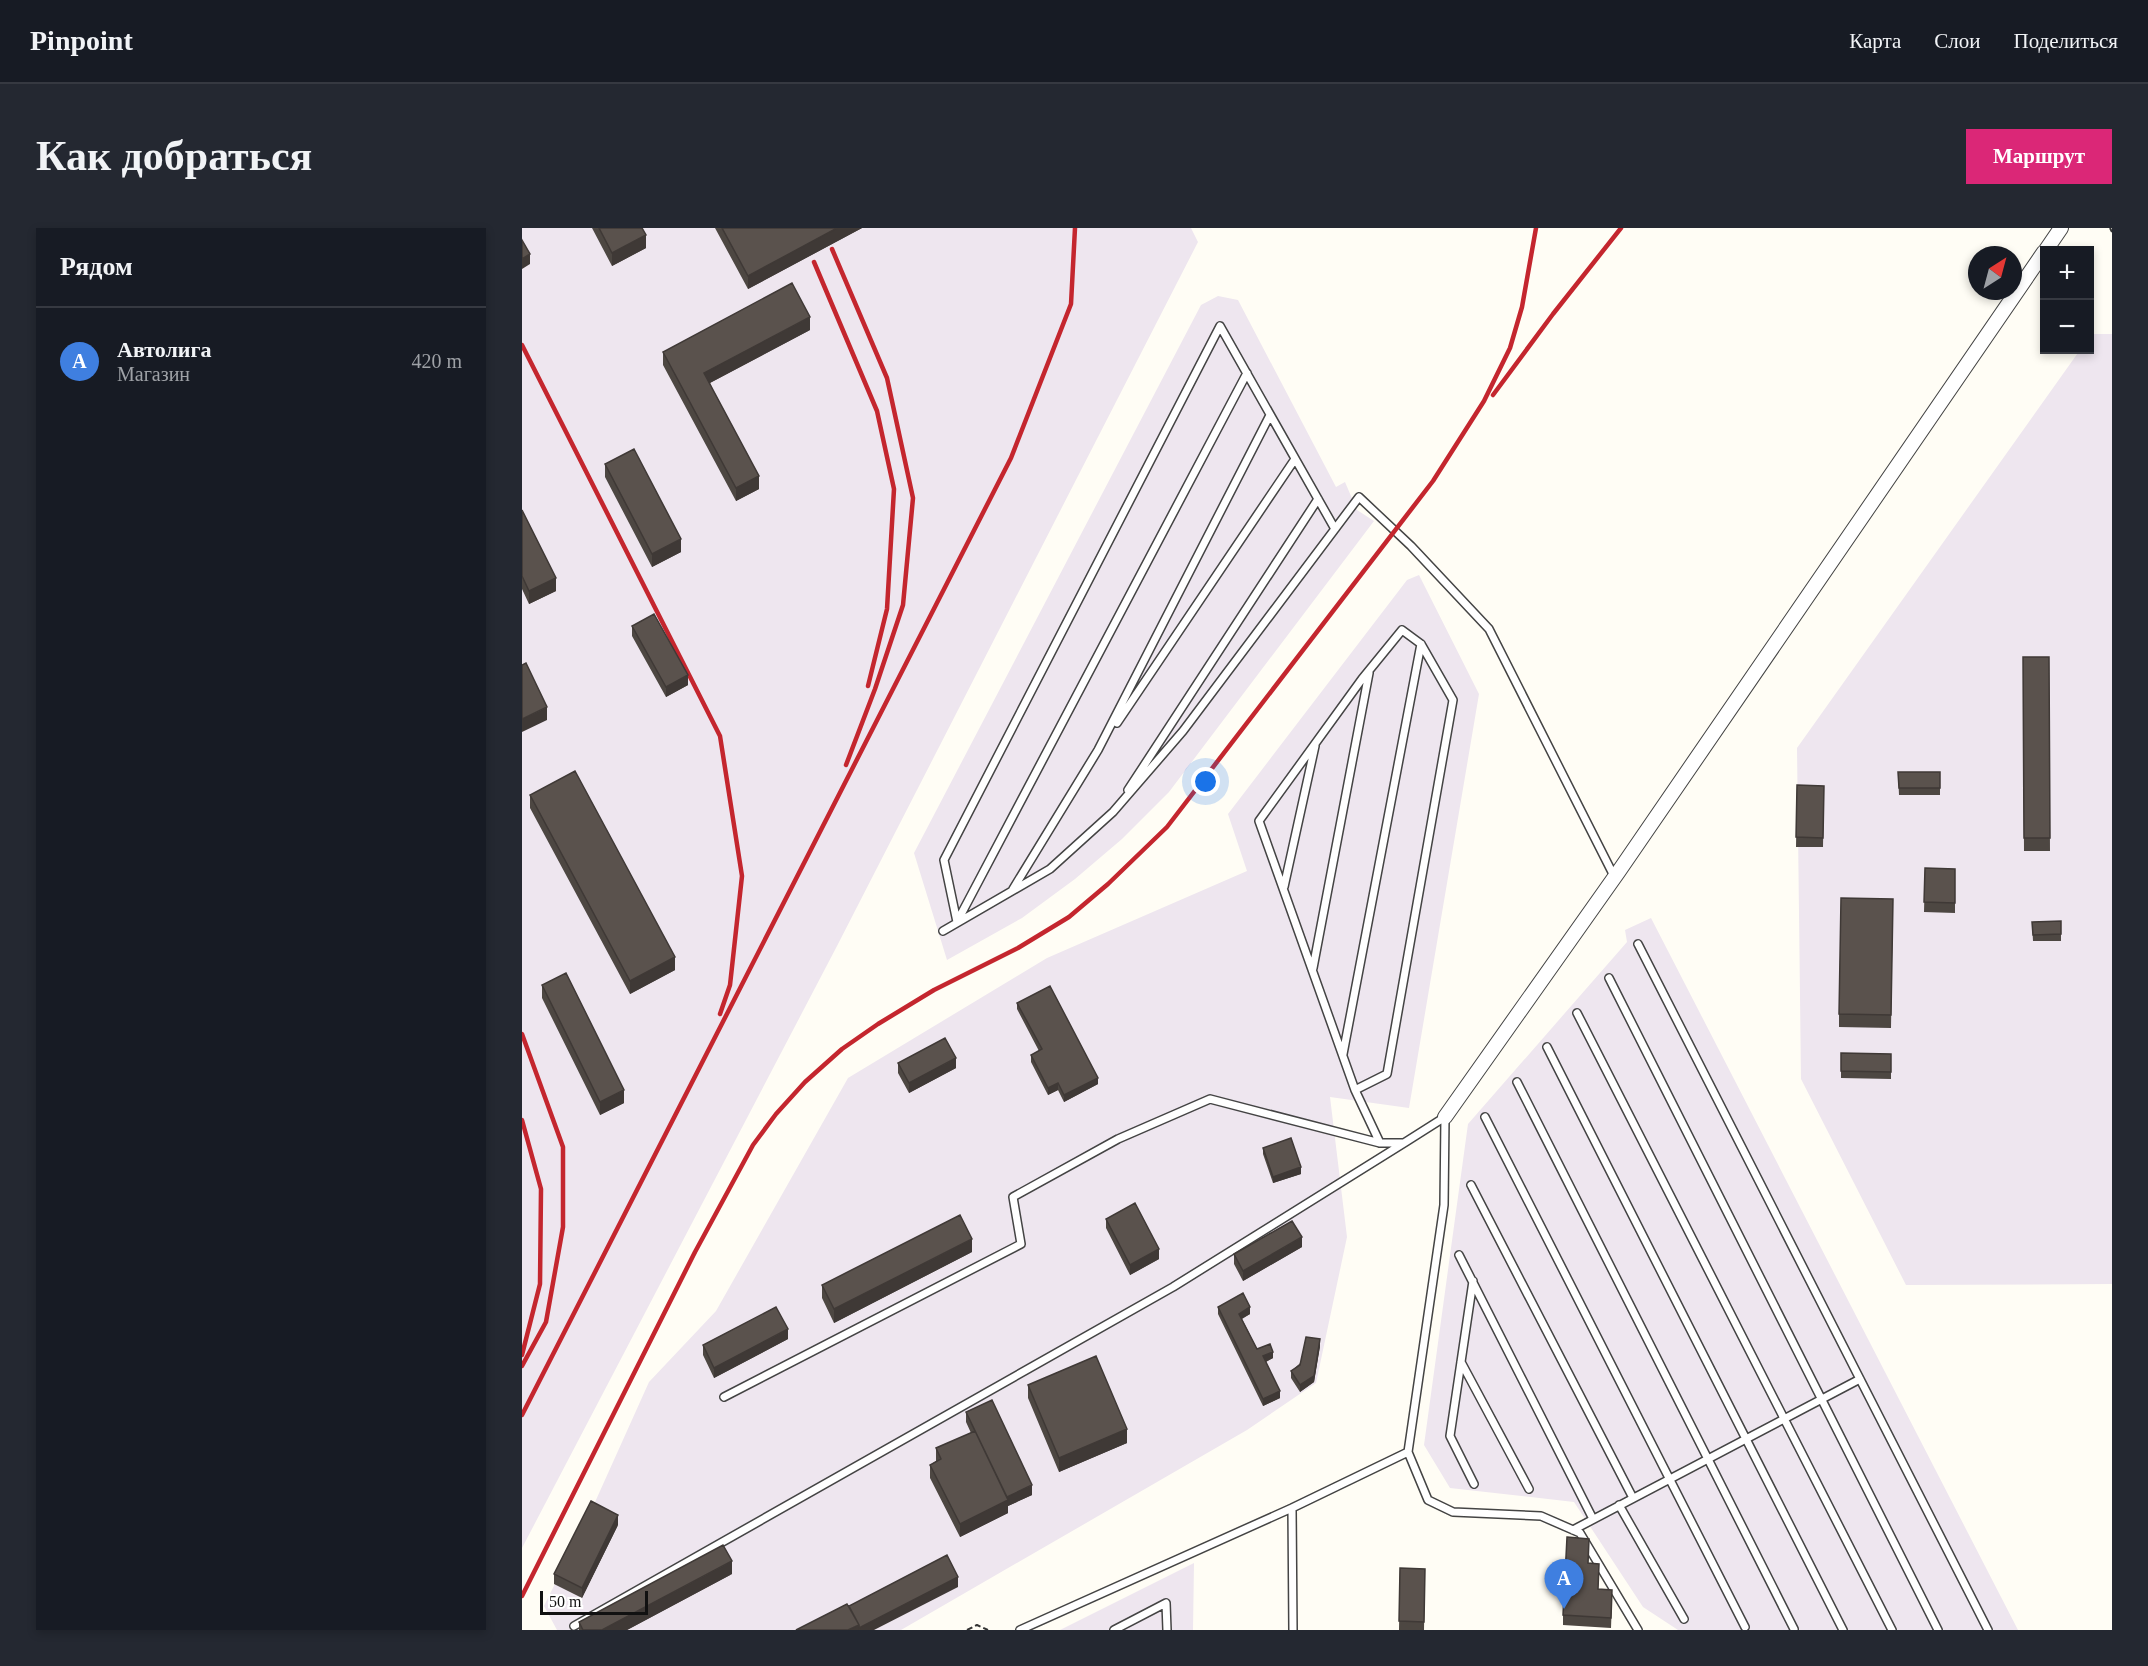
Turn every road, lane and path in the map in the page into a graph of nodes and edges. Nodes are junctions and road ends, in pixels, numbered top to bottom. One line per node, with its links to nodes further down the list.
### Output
1 (2061, 228): 4 (street)
2 (2110, 228): 3 (path)
3 (2112, 232)
4 (2048, 246)
5 (2040, 258): 16 (street)
6 (1247, 373): 7 (lane); 19 (lane); 19 (lane)
7 (1270, 415): 8 (lane); 14 (lane)
8 (1295, 459): 9 (lane); 14 (lane)
9 (1318, 499): 10 (lane); 15 (lane)
10 (1335, 529): 15 (lane); 16 (lane)
11 (1421, 644): 12 (lane); 26 (lane); 28 (lane)
12 (1370, 670): 13 (lane); 22 (lane)
13 (1316, 743): 17 (lane); 17 (lane)
14 (1098, 750): 18 (lane)
15 (1113, 812): 18 (lane)
16 (1615, 878): 29 (street)
17 (1284, 889): 22 (lane)
18 (1011, 891): 19 (lane)
19 (957, 922): 20 (lane)
20 (943, 931)
21 (1638, 944): 37 (lane)
22 (1312, 969): 26 (lane)
23 (1609, 978): 39 (lane)
24 (1577, 1013): 40 (lane)
25 (1547, 1047): 41 (lane)
26 (1343, 1054): 28 (lane)
27 (1517, 1082): 43 (lane)
28 (1355, 1089): 31 (lane)
29 (1445, 1116): 32 (lane); 42 (lane)
30 (1485, 1117): 44 (lane)
31 (1380, 1143): 32 (lane); 38 (lane)
32 (1404, 1143): 53 (lane)
33 (1471, 1185): 47 (lane)
34 (1459, 1255): 35 (lane)
35 (1473, 1281): 36 (lane); 50 (lane)
36 (1461, 1362): 45 (lane); 46 (lane)
37 (1860, 1379): 39 (lane); 66 (lane)
38 (724, 1397)
39 (1822, 1400): 40 (lane); 65 (lane)
40 (1784, 1419): 41 (lane); 64 (lane)
41 (1746, 1439): 43 (lane); 63 (lane)
42 (1408, 1452): 49 (lane); 51 (lane)
43 (1708, 1459): 44 (lane); 55 (lane)
44 (1669, 1479): 47 (lane); 54 (lane)
45 (1474, 1484)
46 (1528, 1489)
47 (1633, 1498): 48 (lane)
48 (1619, 1505): 50 (lane); 52 (lane)
49 (1292, 1508): 58 (lane); 61 (lane)
50 (1593, 1519): 51 (lane)
51 (1573, 1530): 62 (lane)
52 (1683, 1619)
53 (574, 1626)
54 (1744, 1627)
55 (1794, 1629)
56 (967, 1630): 57 (path)
57 (988, 1630)
58 (1020, 1630)
59 (1114, 1630): 60 (lane)
60 (1167, 1630)
61 (1293, 1630)
62 (1638, 1630)
63 (1843, 1630)
64 (1892, 1630)
65 (1938, 1630)
66 (1988, 1630)

